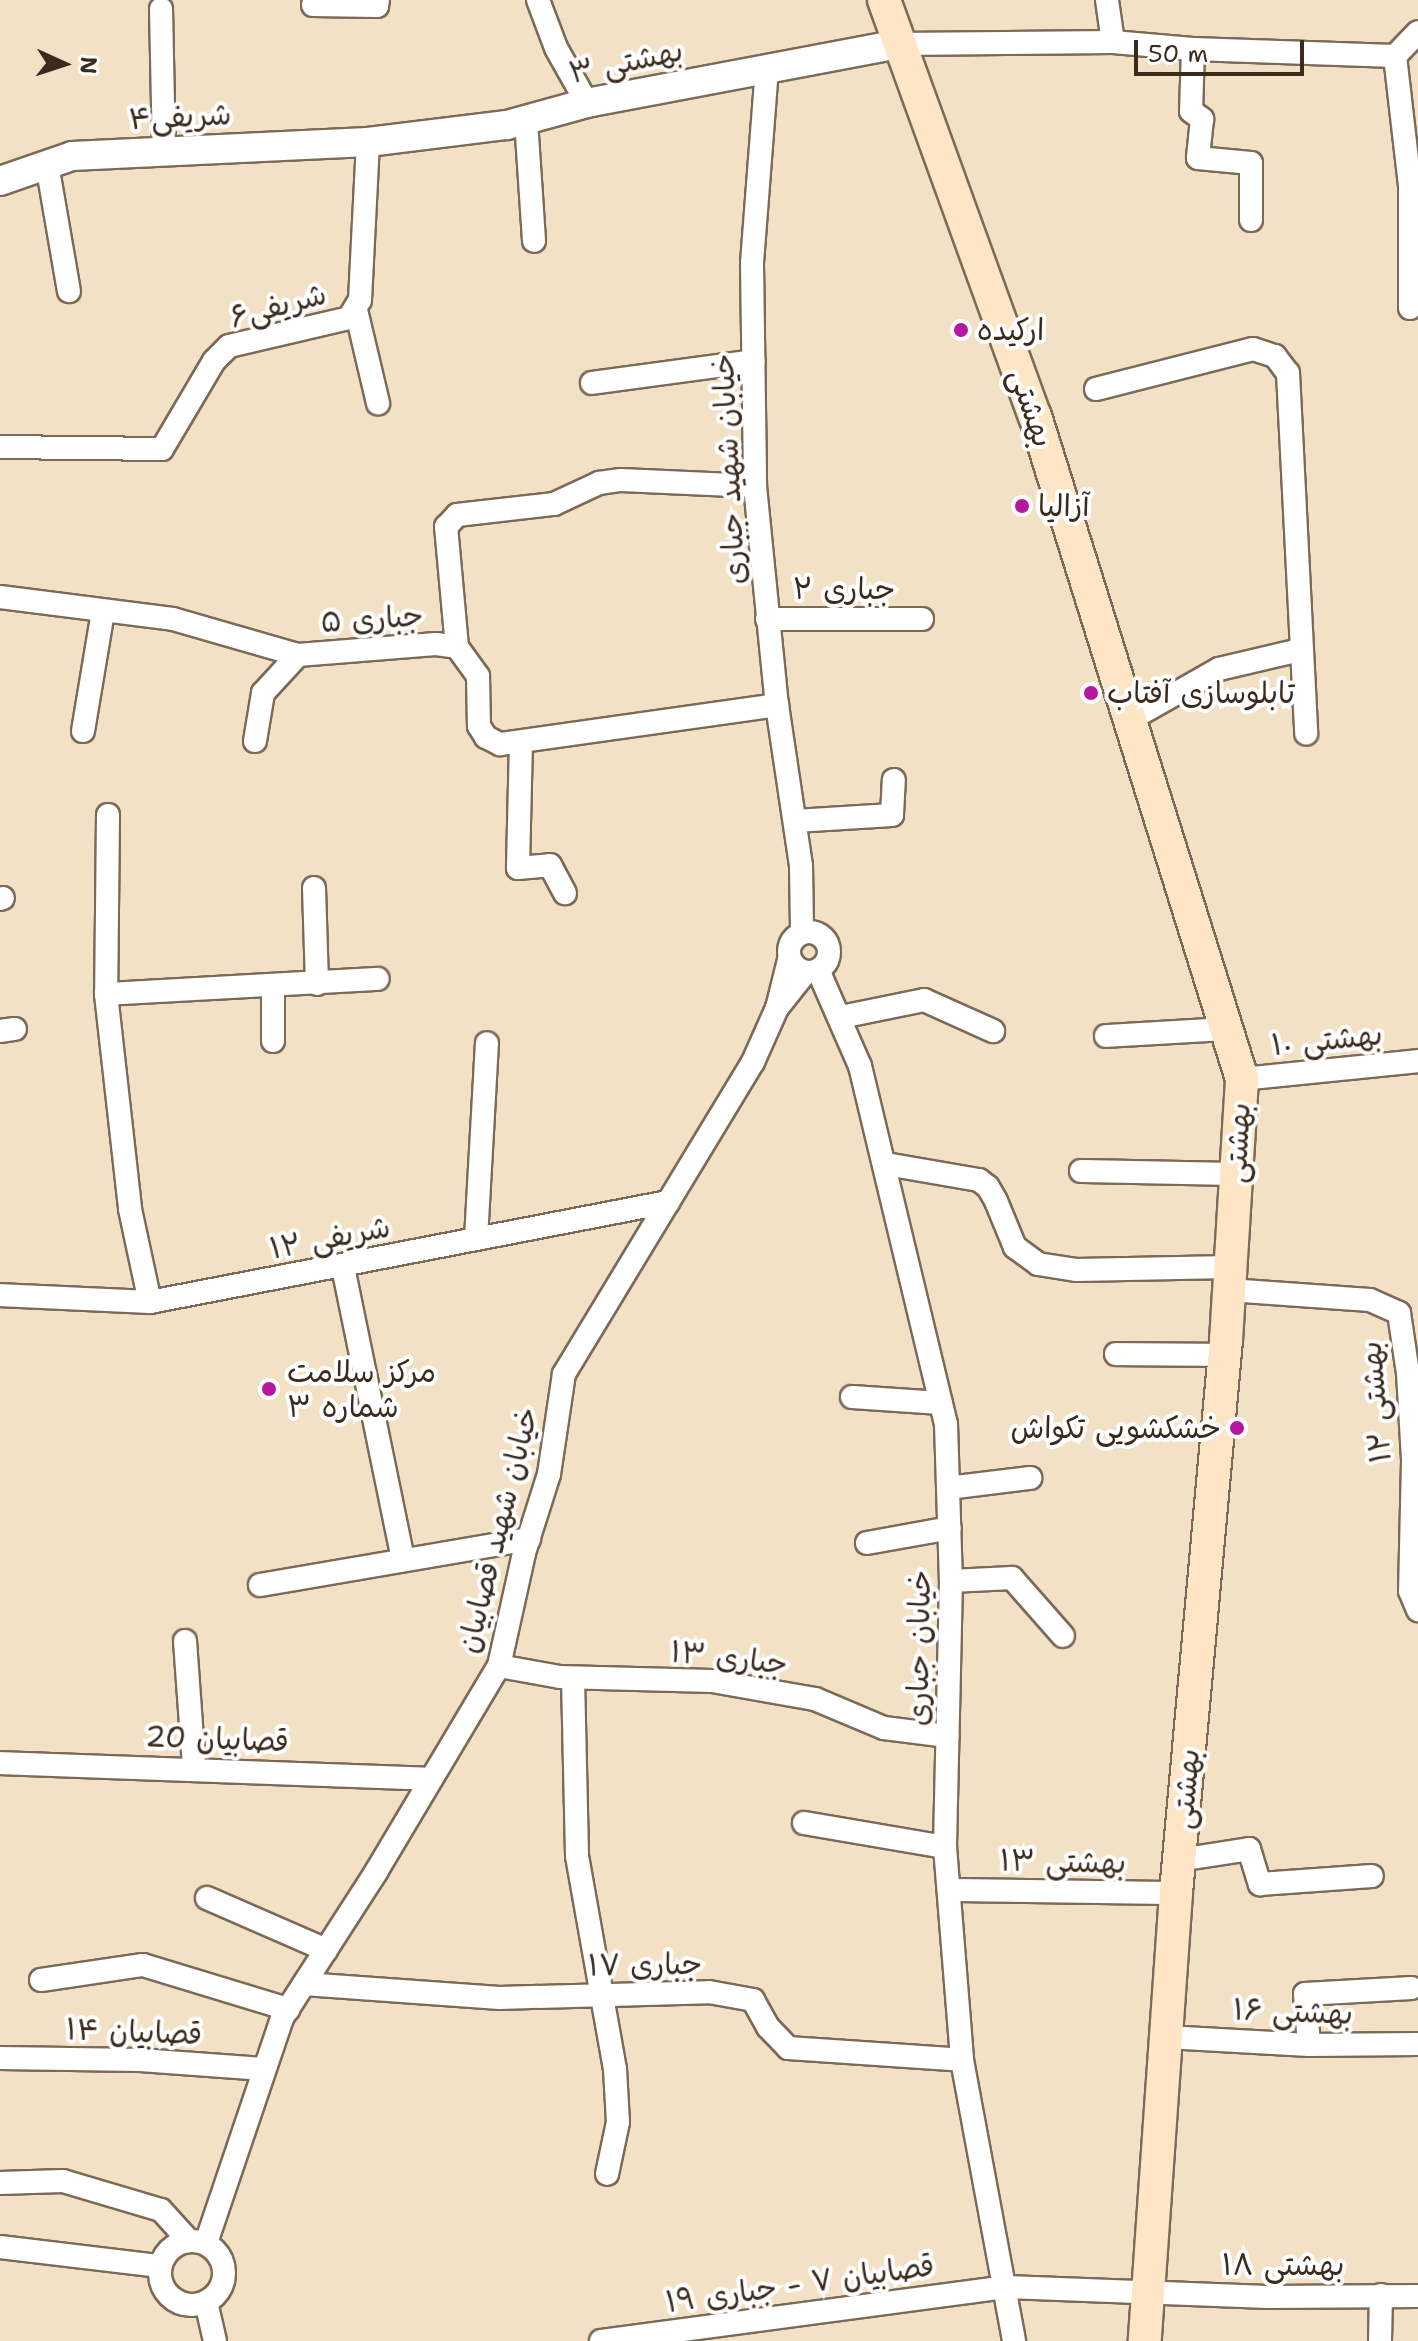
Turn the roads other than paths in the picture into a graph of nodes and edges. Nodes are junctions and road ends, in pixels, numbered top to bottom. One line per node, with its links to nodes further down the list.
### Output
1 (378, 0): 5 (street)
2 (538, 0): 13 (street)
3 (884, 0): 9 (main road, بهشتی)
4 (1107, 0): 8 (street)
5 (313, 5)
6 (161, 9): 16 (street)
7 (1418, 32): 11 (street)
8 (1113, 42): 9 (street); 10 (street)
9 (898, 44): 12 (street, بهشتی ۳); 38 (main road, بهشتی)
10 (1193, 49): 11 (street); 19 (street)
11 (1395, 56): 22 (street)
12 (767, 68): 13 (street, بهشتی ۳); 24 (street, خیابان شهید جباری)
13 (587, 103): 14 (street, بهشتی ۳)
14 (526, 120): 15 (street, بهشتی ۳); 20 (street)
15 (368, 142): 16 (street, شریفی۴); 23 (street, شریفی۶)
16 (164, 151): 17 (street, شریفی۴)
17 (47, 164): 18 (street, شریفی۴); 21 (street)
18 (0, 181)
19 (1251, 220)
20 (534, 241)
21 (69, 291)
22 (1410, 308)
23 (356, 310): 27 (street); 28 (street, شریفی۶)
24 (754, 361): 25 (street); 29 (street, خیابان شهید جباری)
25 (592, 383)
26 (1096, 389): 35 (street)
27 (378, 403)
28 (0, 447)
29 (755, 486): 32 (street, خیابان شهید جباری); 34 (street)
30 (0, 597): 31 (street, جباری ۵)
31 (103, 611): 36 (street, جباری ۵); 39 (street)
32 (767, 619): 33 (street, جباری ۲); 37 (street, خیابان شهید جباری)
33 (922, 619)
34 (457, 647): 36 (street, جباری ۵); 42 (street, جباری ۵)
35 (1300, 650): 38 (street); 40 (street)
36 (298, 655): 41 (street)
37 (777, 705): 42 (street, جباری ۵); 45 (street, خیابان شهید جباری)
38 (1131, 719): 55 (main road, بهشتی)
39 (83, 731)
40 (1306, 734)
41 (255, 741)
42 (521, 742): 47 (street)
43 (894, 780): 45 (street)
44 (108, 815): 53 (street)
45 (795, 821): 48 (street, خیابان شهید جباری)
46 (314, 888): 51 (street)
47 (565, 893)
48 (812, 934): 49 (street); 49 (street)
49 (804, 967): 54 (street, خیابان جباری); 65 (street, خیابان شهید قصابیان)
50 (378, 979): 51 (street)
51 (317, 984): 52 (street)
52 (273, 986): 53 (street); 58 (street)
53 (106, 994): 70 (street)
54 (841, 1017): 56 (street); 62 (street, خیابان جباری)
55 (1228, 1029): 57 (street); 61 (main road, بهشتی)
56 (993, 1031)
57 (1106, 1036)
58 (273, 1041)
59 (487, 1043): 66 (street)
60 (1418, 1061): 61 (street, بهشتی ۱۰)
61 (1242, 1079): 64 (main road, بهشتی)
62 (886, 1164): 68 (street); 74 (street, خیابان جباری)
63 (1081, 1171): 64 (street)
64 (1236, 1174): 68 (main road, بهشتی)
65 (668, 1202): 66 (street, شریفی ۱۲); 79 (street, خیابان شهید قصابیان)
66 (476, 1239): 67 (street, شریفی ۱۲)
67 (343, 1267): 70 (street, شریفی ۱۲); 81 (street)
68 (1230, 1278): 72 (main road, بهشتی); 75 (street, بهشتی ۱۲)
69 (0, 1295): 70 (street, شریفی ۱۲)
70 (150, 1302)
71 (1116, 1354): 72 (street)
72 (1225, 1355): 95 (main road, بهشتی)
73 (852, 1397): 74 (street)
74 (941, 1403): 77 (street, خیابان جباری)
75 (1415, 1447): 84 (street, بهشتی ۱۲)
76 (1030, 1478): 77 (street)
77 (948, 1488): 78 (street, خیابان جباری)
78 (950, 1528): 80 (street); 82 (street, خیابان جباری)
79 (529, 1539): 81 (street); 87 (street, خیابان شهید قصابیان)
80 (867, 1543)
81 (403, 1560): 83 (street)
82 (951, 1581): 85 (street); 89 (street, خیابان جباری)
83 (260, 1585)
84 (1418, 1610)
85 (1063, 1636)
86 (185, 1641): 91 (street)
87 (499, 1666): 88 (street, جباری ۱۳); 92 (street, خیابان شهید قصابیان)
88 (573, 1678): 89 (street, جباری ۱۳); 104 (street)
89 (947, 1736): 94 (street, خیابان جباری)
90 (0, 1763): 91 (street, قصابیان 20)
91 (194, 1768): 92 (street, قصابیان 20)
92 (431, 1779): 100 (street, خیابان شهید قصابیان)
93 (804, 1823): 94 (street)
94 (945, 1847): 97 (street, خیابان جباری)
95 (1179, 1860): 96 (street); 98 (main road, بهشتی)
96 (1372, 1876)
97 (949, 1890): 98 (street, بهشتی ۱۳); 110 (street, خیابان جباری)
98 (1176, 1893): 106 (main road, بهشتی)
99 (207, 1898): 100 (street)
100 (326, 1950): 102 (street, خیابان شهید قصابیان)
101 (41, 1980): 105 (street)
102 (304, 1984): 104 (street, جباری ۱۷); 105 (street, خیابان شهید قصابیان)
103 (1412, 1988): 108 (street)
104 (600, 1996): 110 (street, جباری ۱۷); 112 (street)
105 (288, 2009): 111 (street, خیابان شهید قصابیان)
106 (1166, 2037): 108 (street, بهشتی ۱۶); 118 (main road, بهشتی)
107 (1418, 2044): 108 (street, بهشتی ۱۶)
108 (1309, 2045)
109 (0, 2058): 111 (street, قصابیان ۱۴)
110 (962, 2060): 117 (street, خیابان جباری)
111 (264, 2069): 114 (street, خیابان شهید قصابیان)
112 (607, 2174)
113 (0, 2183): 114 (street)
114 (197, 2242): 116 (street); 121 (street)
115 (1, 2251): 116 (street)
116 (160, 2266): 121 (street)
117 (1007, 2287): 118 (street, قصابيان ۷ - جباری ۱۹); 123 (street, قصابيان ۷ - جباری ۱۹); 124 (street, خیابان جباری)
118 (1148, 2293): 119 (street, بهشتی ۱۸); 125 (main road, بهشتی)
119 (1381, 2295): 120 (street, بهشتی ۱۸); 126 (street)
120 (1418, 2296)
121 (206, 2302): 122 (street)
122 (215, 2341)
123 (601, 2341)
124 (1014, 2341)
125 (1145, 2341)
126 (1380, 2341)

